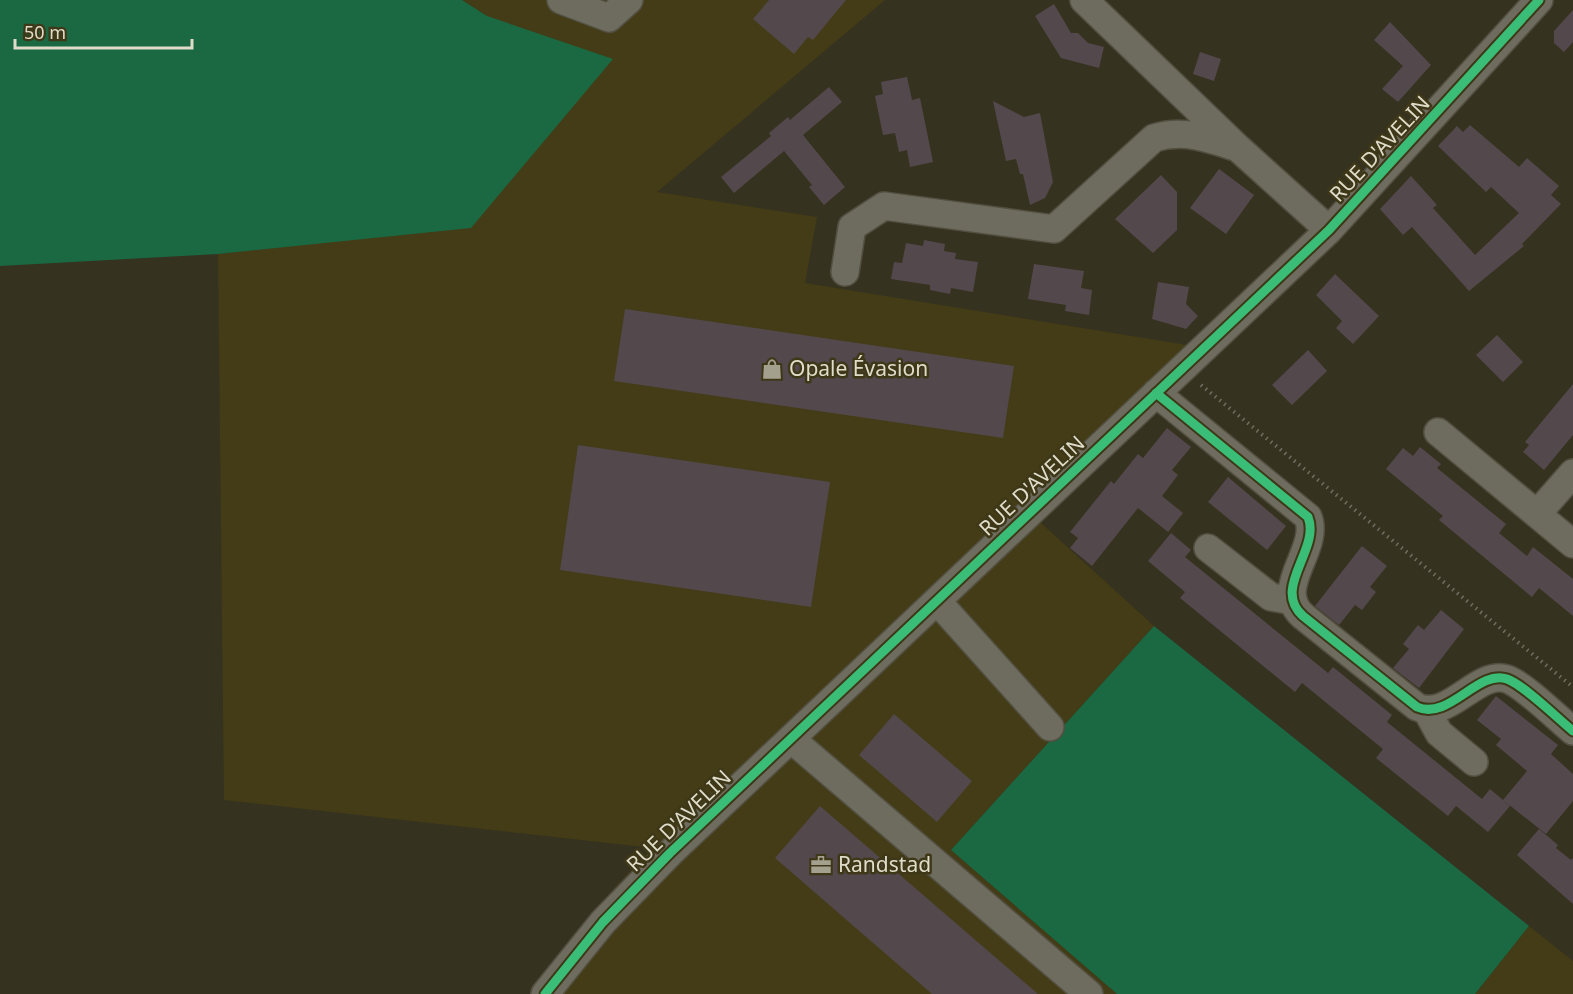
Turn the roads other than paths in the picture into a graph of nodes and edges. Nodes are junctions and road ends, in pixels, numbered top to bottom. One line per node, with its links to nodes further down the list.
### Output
1 (561, 0): 2 (street)
2 (629, 0)
3 (1084, 0): 5 (street, RUE D'AVELIN)
4 (1539, 0): 6 (street, RUE D'AVELIN)
5 (1238, 148): 6 (street, RUE D'AVELIN); 7 (street)
6 (1329, 230): 8 (street, RUE D'AVELIN)
7 (845, 272)
8 (1156, 393): 14 (street, RUE D'AVELIN); 15 (street)
9 (1438, 432): 11 (street)
10 (1573, 473): 11 (street)
11 (1537, 514): 12 (street)
12 (1573, 544)
13 (1208, 548): 15 (street)
14 (937, 601): 17 (street); 19 (street, RUE D'AVELIN)
15 (1293, 601): 16 (street)
16 (1427, 711): 18 (street); 20 (street)
17 (1050, 727)
18 (1573, 731)
19 (791, 739): 21 (street, RUE D'AVELIN); 22 (street)
20 (1474, 762)
21 (545, 994)
22 (1089, 994)

